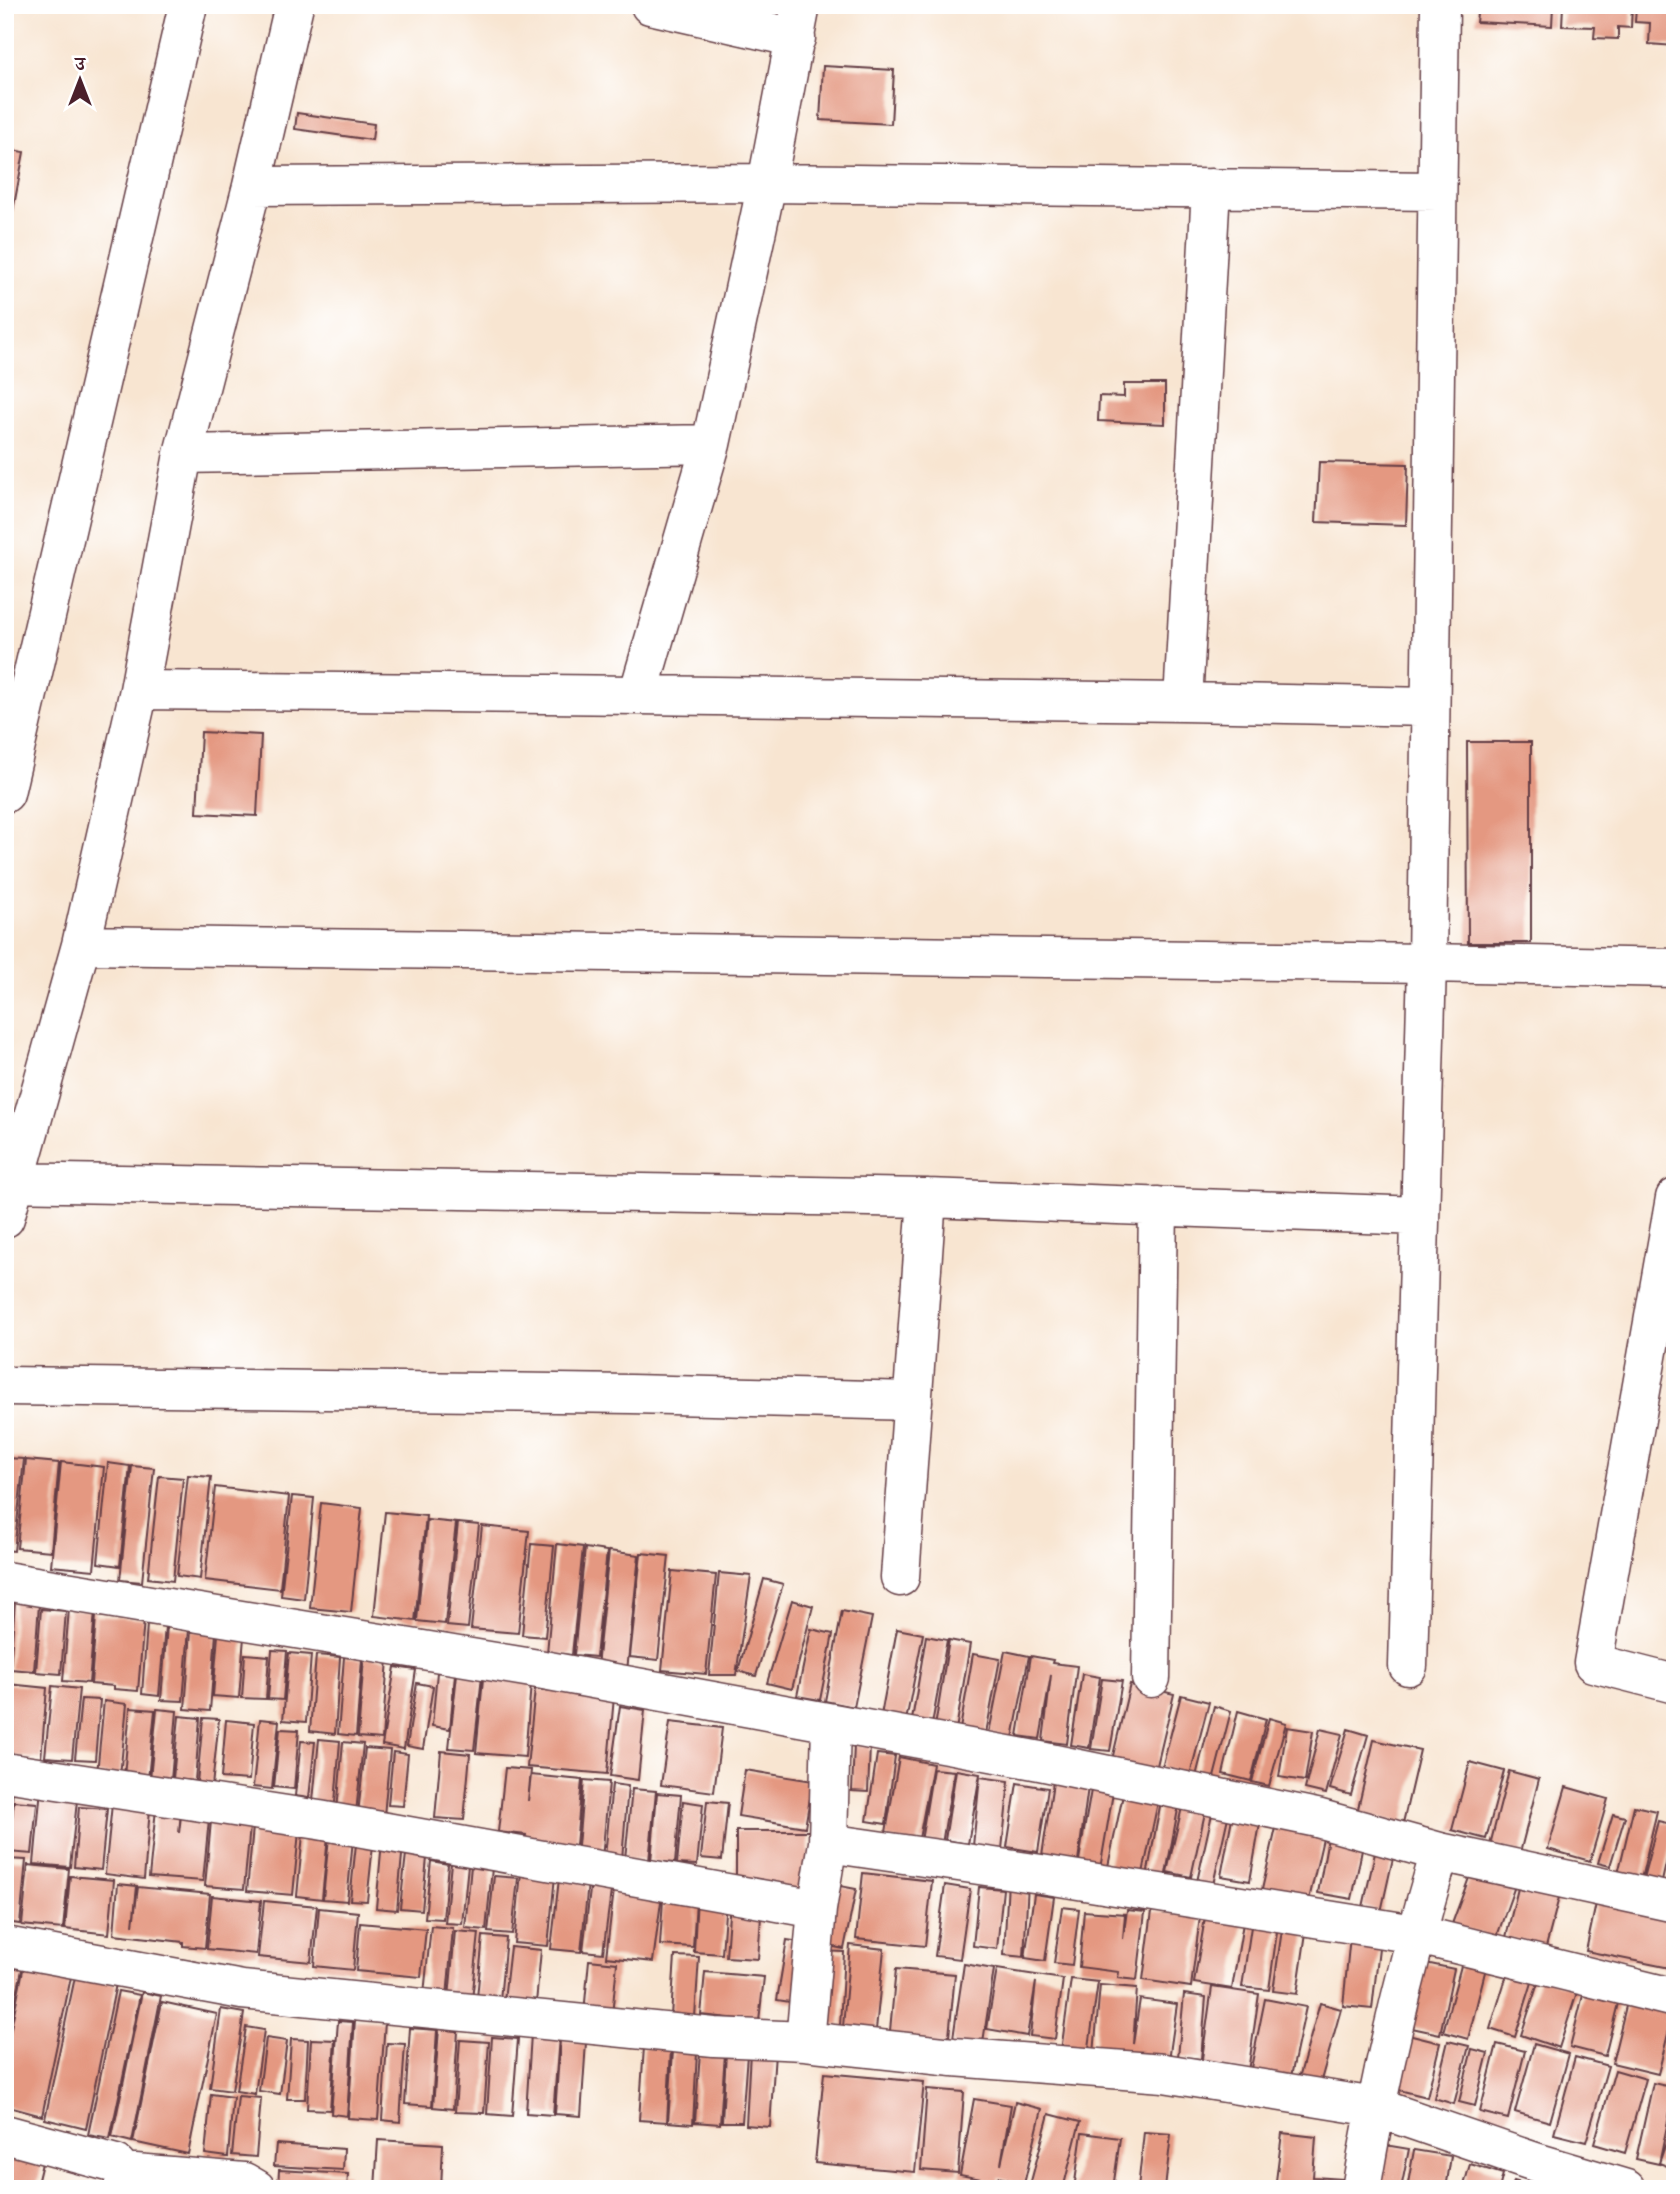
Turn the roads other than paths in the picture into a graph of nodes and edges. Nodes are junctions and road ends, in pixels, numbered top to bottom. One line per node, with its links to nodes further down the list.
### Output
1 (188, 5): 16 (street)
2 (294, 5): 7 (street)
3 (650, 5): 5 (street)
4 (1440, 5): 9 (street)
5 (798, 22): 6 (street)
6 (767, 183): 7 (street); 8 (street); 10 (street)
7 (252, 186): 11 (street)
8 (1211, 188): 9 (street); 14 (street)
9 (1437, 191): 15 (street)
10 (711, 444): 11 (street); 13 (street)
11 (183, 454): 12 (street)
12 (139, 690): 13 (street); 18 (street)
13 (638, 695): 14 (street)
14 (1183, 702): 15 (street)
15 (1430, 707): 19 (street)
16 (15, 717): 17 (street)
17 (5, 793)
18 (81, 945): 19 (street); 21 (street)
19 (1427, 962): 20 (street); 25 (street)
20 (1675, 968)
21 (8, 1194): 22 (street)
22 (927, 1198): 24 (street); 27 (street)
23 (1675, 1198): 32 (street)
24 (1158, 1206): 25 (street); 31 (street)
25 (1420, 1216): 30 (street)
26 (5, 1386): 27 (street)
27 (913, 1401): 28 (street)
28 (900, 1577)
29 (5, 1581): 33 (street)
30 (1408, 1666)
31 (1151, 1678)
32 (1675, 1684)
33 (831, 1723): 35 (street); 36 (street)
34 (5, 1772): 38 (street)
35 (828, 1843): 38 (street); 39 (street)
36 (1440, 1852): 37 (street); 39 (street)
37 (1675, 1903)
38 (817, 1909): 42 (street)
39 (1415, 1934): 41 (street); 43 (street)
40 (5, 1947): 42 (street)
41 (1675, 1998)
42 (805, 2041): 43 (street)
43 (1375, 2107): 47 (street); 48 (street)
44 (5, 2134): 45 (street)
45 (124, 2180): 46 (street)
46 (256, 2189)
47 (1361, 2189)
48 (1626, 2189)

